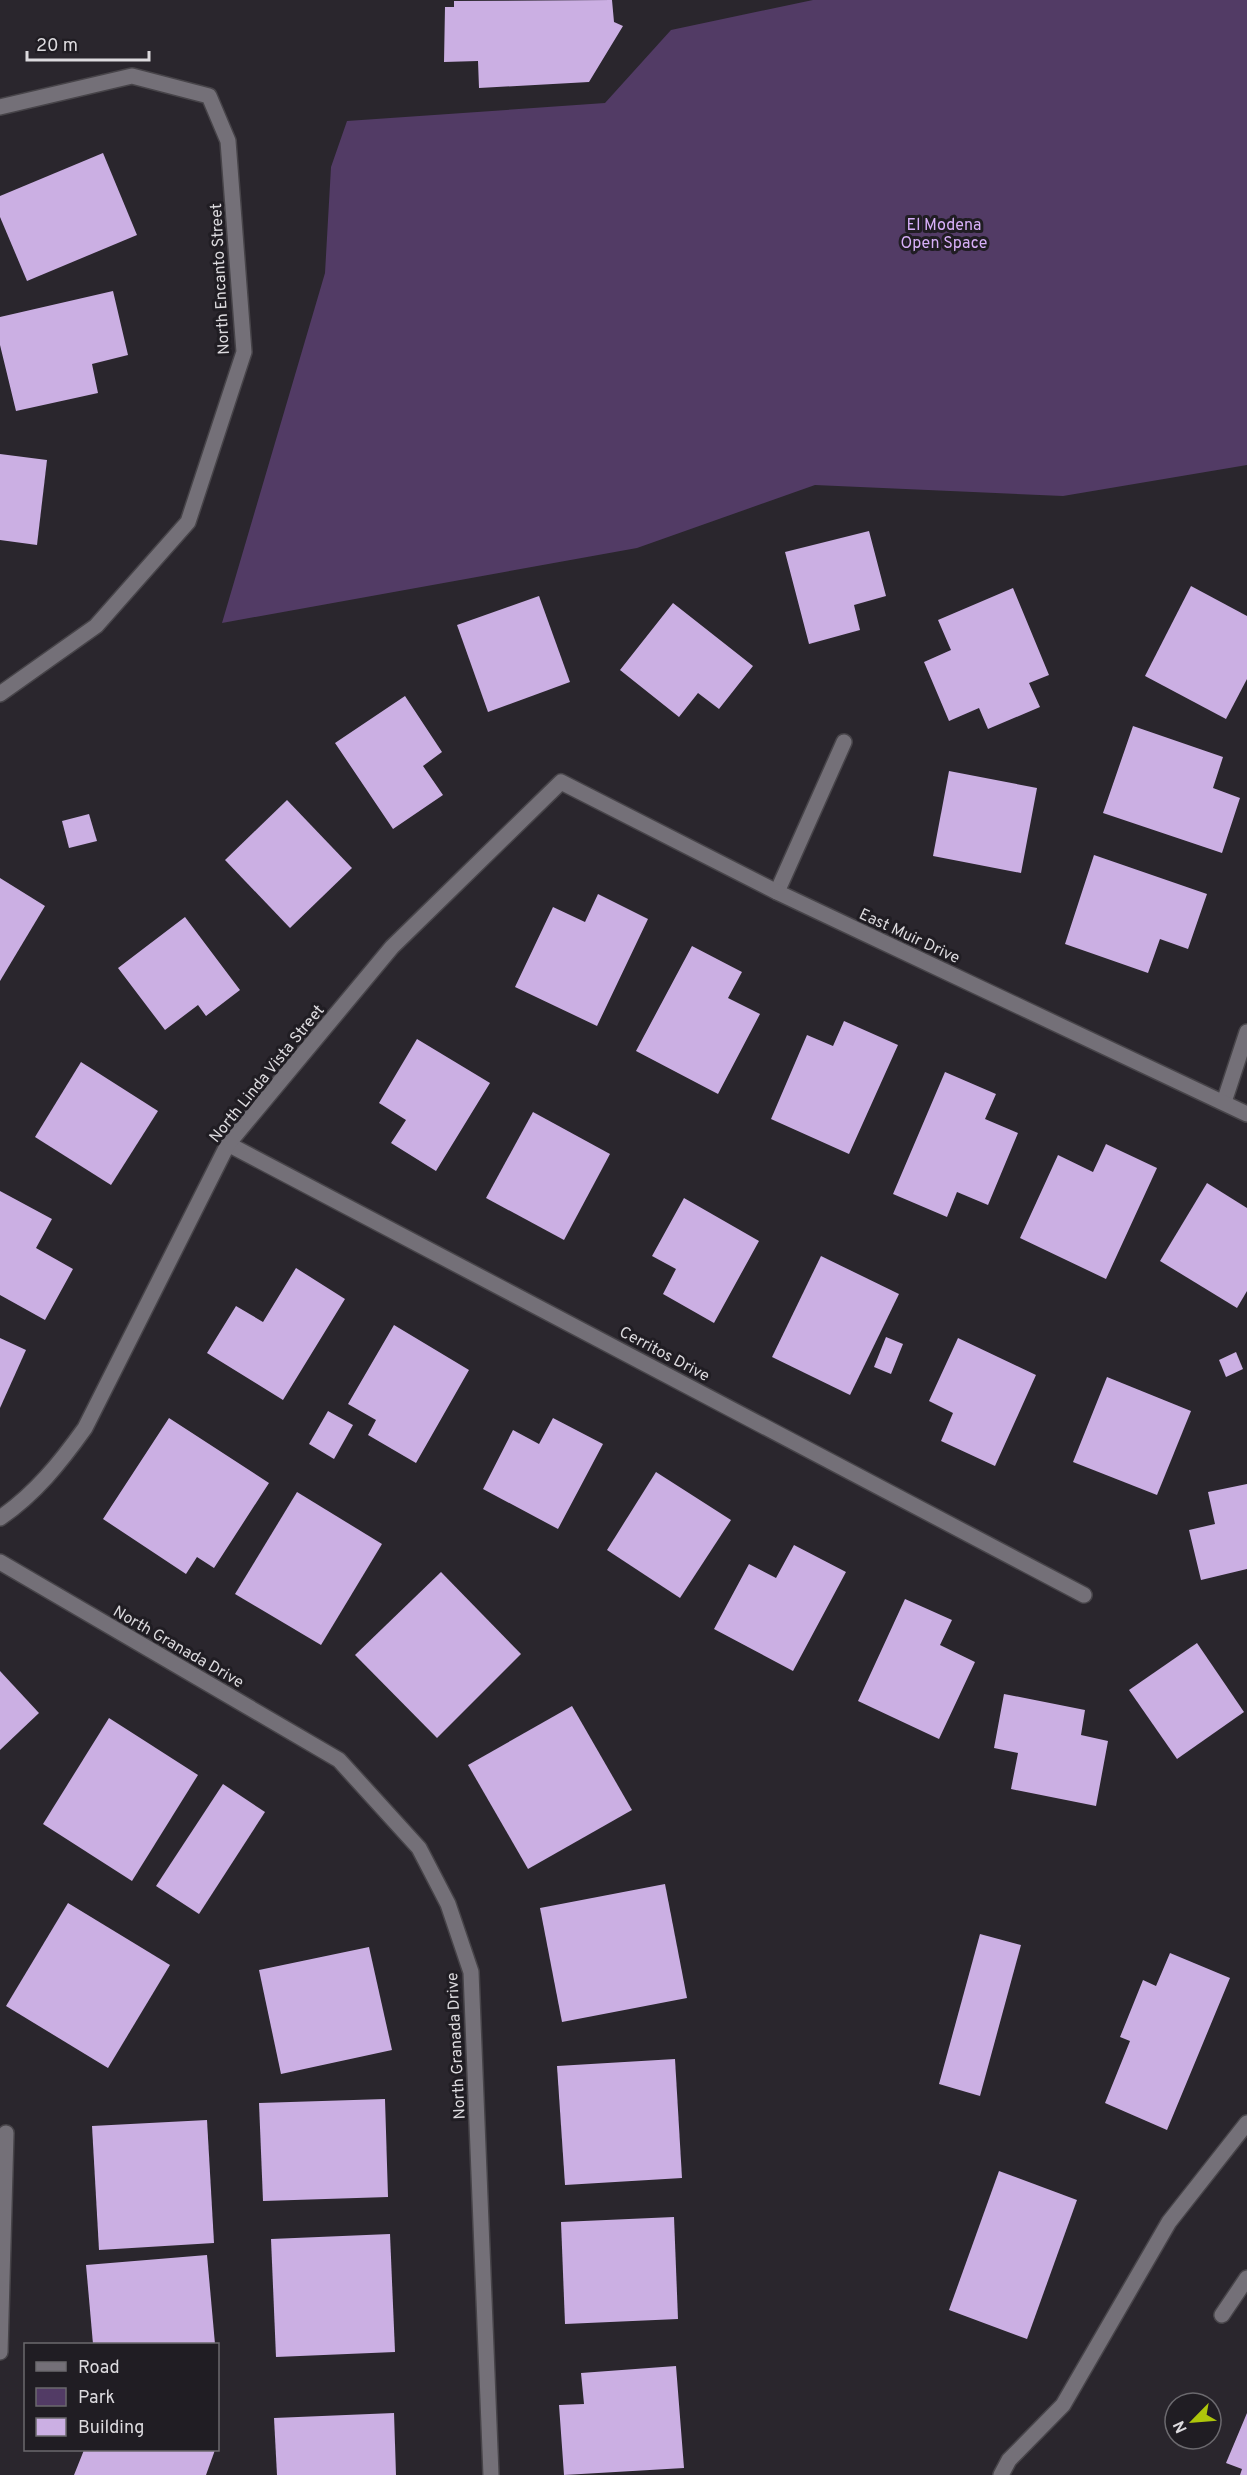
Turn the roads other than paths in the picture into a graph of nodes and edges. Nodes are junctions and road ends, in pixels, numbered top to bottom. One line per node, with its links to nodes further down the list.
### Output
1 (0, 107): 2 (street, North Encanto Street)
2 (0, 694)
3 (844, 742): 5 (street)
4 (561, 782): 5 (street, East Muir Drive); 9 (street, North Linda Vista Street)
5 (777, 892): 7 (street, East Muir Drive)
6 (1247, 1032): 7 (street)
7 (1224, 1102): 8 (street, East Muir Drive)
8 (1247, 1114)
9 (228, 1144): 10 (street, North Linda Vista Street); 12 (street, Cerritos Drive)
10 (0, 1518)
11 (0, 1562): 18 (street, North Granada Drive)
12 (1084, 1594)
13 (1247, 2123): 19 (street)
14 (6, 2133): 17 (street)
15 (1247, 2278): 16 (street)
16 (1222, 2315)
17 (0, 2352)
18 (491, 2475)
19 (1001, 2475)

